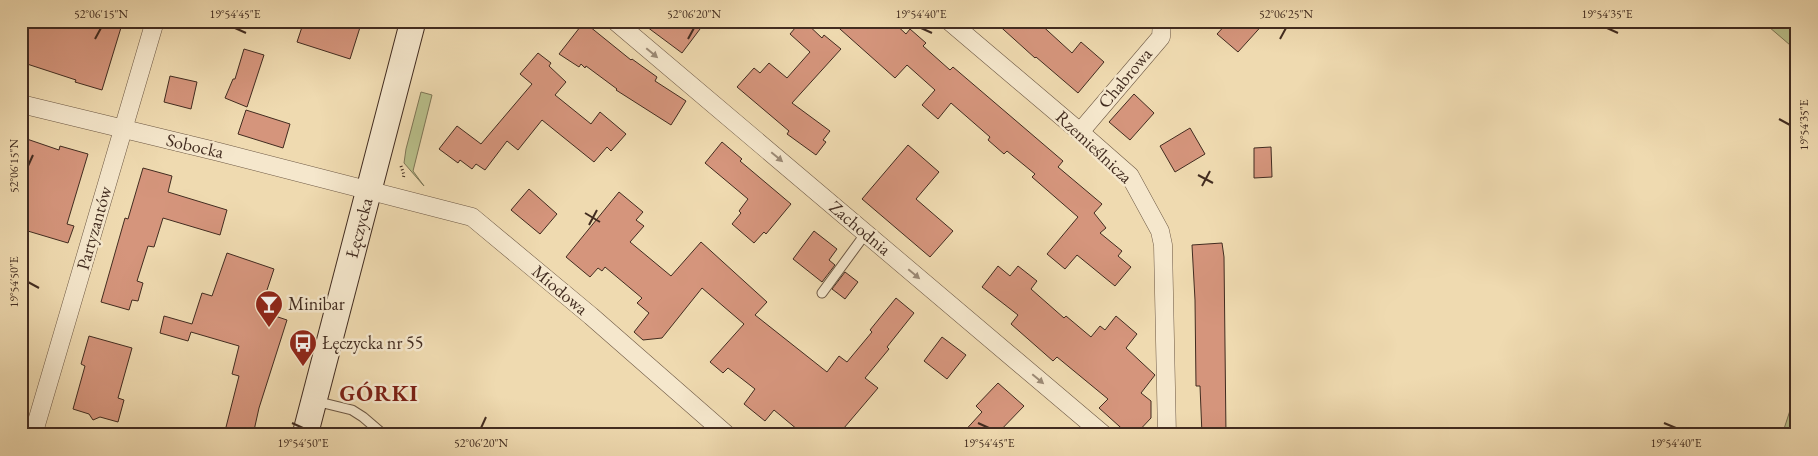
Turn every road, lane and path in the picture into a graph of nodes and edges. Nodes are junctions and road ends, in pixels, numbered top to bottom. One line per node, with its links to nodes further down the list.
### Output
1 (155, 21): 7 (street, Partyzantów)
2 (412, 21): 9 (main road, Łęczycka)
3 (615, 21): 10 (street, Zachodnia, one-way to 10)
4 (949, 21): 8 (street, Rzemieślnicza)
5 (1162, 21): 8 (street, Chabrowa)
6 (21, 104): 7 (street, Sobocka)
7 (123, 129): 9 (street, Sobocka); 13 (street, Partyzantów)
8 (1080, 132): 18 (street, Rzemieślnicza)
9 (369, 190): 12 (main road, Łęczycka); 16 (street, Miodowa)
10 (866, 233): 11 (lane); 17 (street, Zachodnia, one-way to 17)
11 (822, 293)
12 (314, 400): 14 (main road, Łęczycka); 15 (lane)
13 (33, 435)
14 (305, 435)
15 (384, 435)
16 (727, 435)
17 (1104, 435)
18 (1167, 435)

